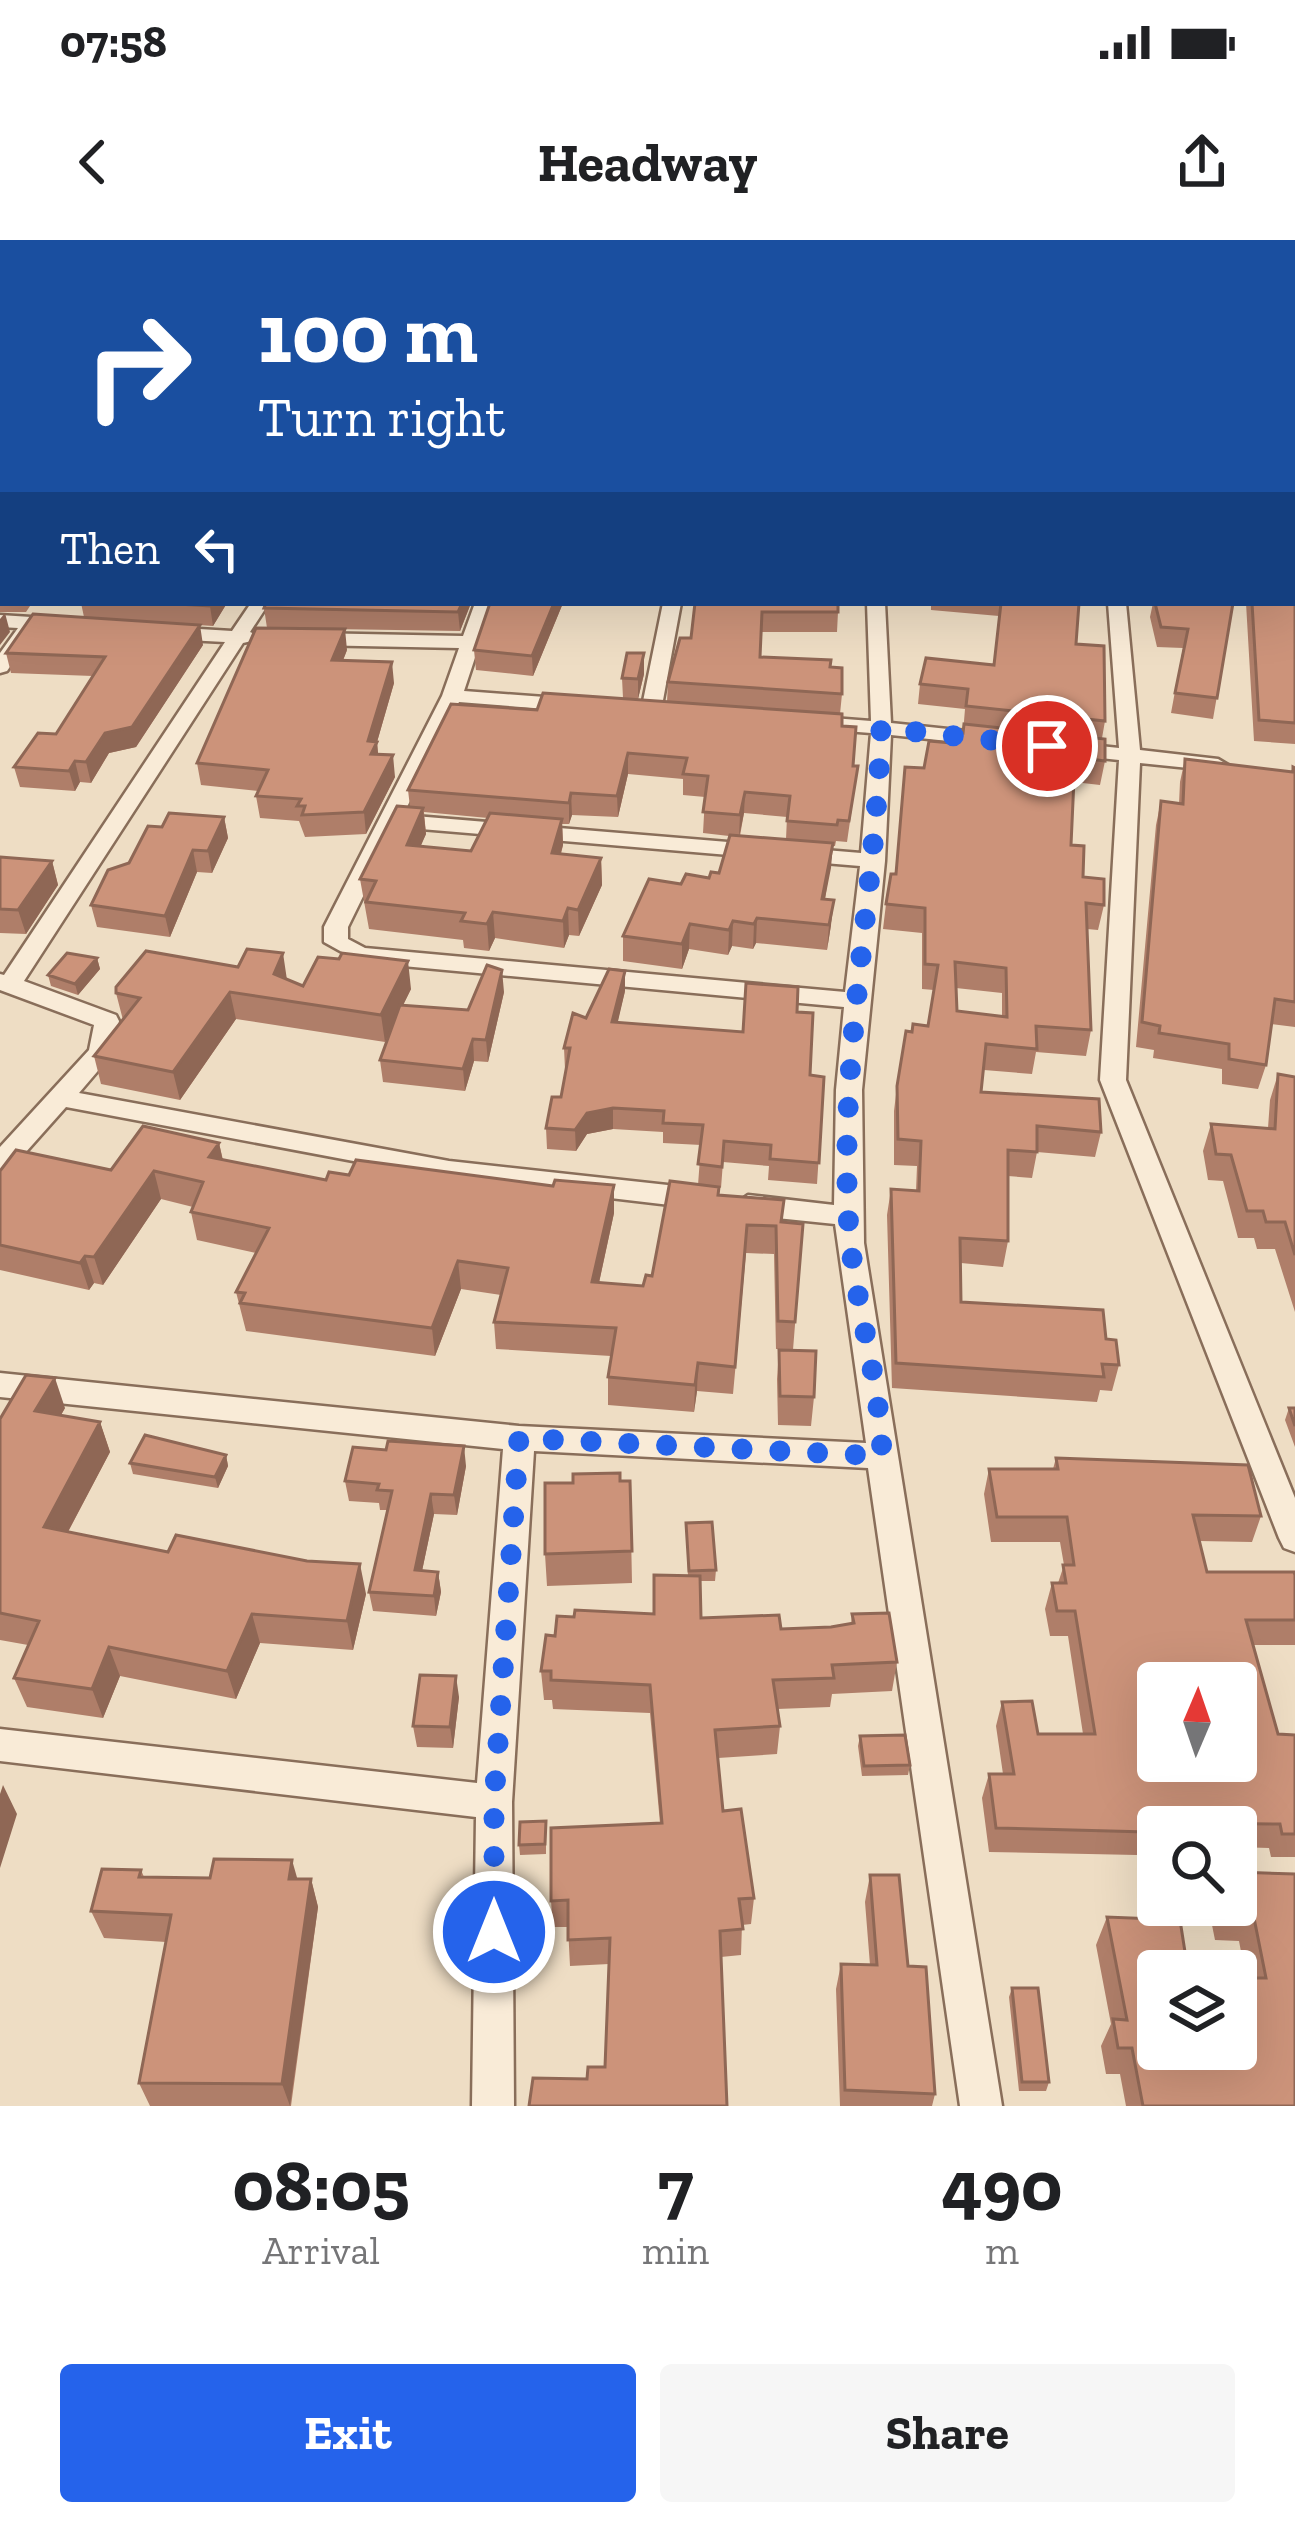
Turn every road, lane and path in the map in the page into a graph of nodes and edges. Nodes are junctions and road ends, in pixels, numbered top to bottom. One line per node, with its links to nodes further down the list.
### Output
1 (46, 606): 8 (street)
2 (258, 606): 11 (street)
3 (483, 606): 12 (street)
4 (672, 606): 16 (street)
5 (876, 606): 18 (street)
6 (1117, 606): 19 (street)
7 (0, 621): 8 (street)
8 (32, 623): 9 (street); 13 (street)
9 (55, 625)
10 (148, 631): 11 (street)
11 (242, 638): 12 (street); 23 (street)
12 (469, 642): 14 (street)
13 (0, 667)
14 (452, 696): 15 (street); 21 (street)
15 (585, 706)
16 (674, 712)
17 (789, 721): 18 (street)
18 (881, 728): 19 (street); 22 (street)
19 (1130, 755): 20 (street); 31 (street)
20 (1248, 768)
21 (391, 820): 22 (street); 24 (street)
22 (874, 861): 24 (street)
23 (5, 982): 25 (street)
24 (854, 1000): 27 (street)
25 (62, 1098): 26 (street); 27 (street)
26 (0, 1164)
27 (848, 1216): 30 (street)
28 (0, 1385): 29 (street)
29 (519, 1438): 30 (street); 33 (street)
30 (882, 1456): 35 (street)
31 (1295, 1538)
32 (0, 1745): 33 (street)
33 (494, 1802): 34 (street)
34 (493, 2106)
35 (980, 2106)

